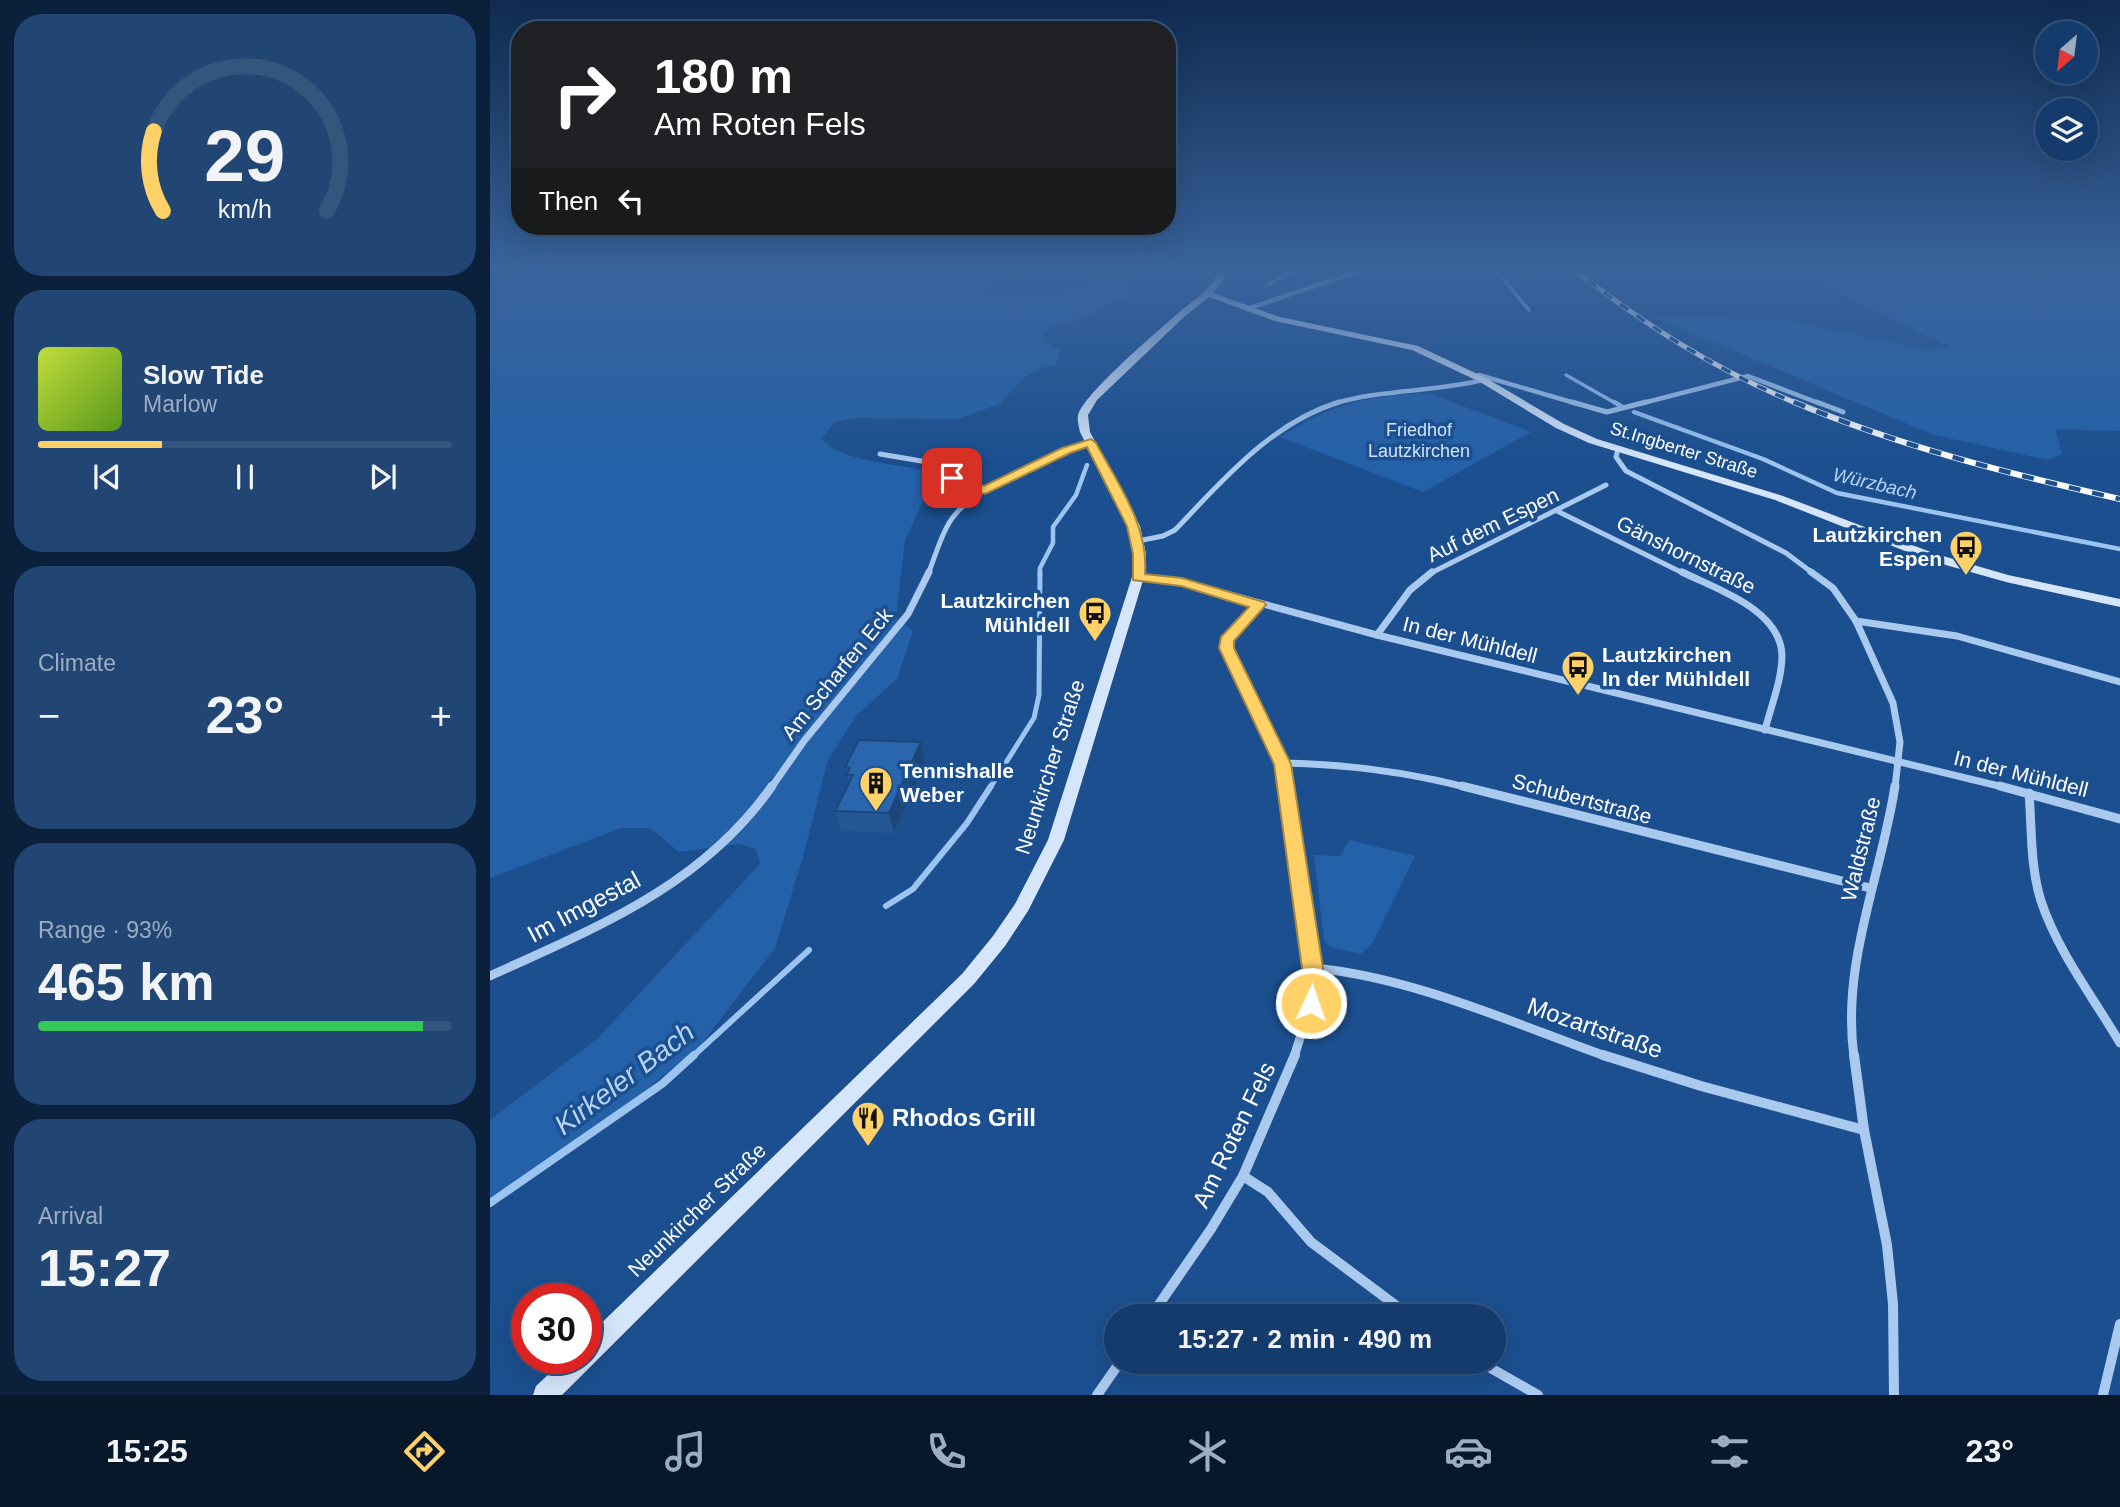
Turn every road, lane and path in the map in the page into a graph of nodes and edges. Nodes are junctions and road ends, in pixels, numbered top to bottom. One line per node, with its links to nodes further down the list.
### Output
1 (1165, 333): 6 (main road, Neunkircher Straße)
2 (1343, 333): 3 (main road, St.Ingberter Straße)
3 (1471, 374): 4 (main road, St.Ingberter Straße); 5 (street)
4 (1483, 380): 7 (main road, St.Ingberter Straße); 12 (street)
5 (1843, 412)
6 (1091, 443): 10 (street, Am Scharfen Eck); 12 (main road, Neunkircher Straße)
7 (1618, 449): 14 (main road, St.Ingberter Straße); 16 (street, Waldstraße)
8 (880, 454): 10 (street)
9 (1606, 485): 11 (street, Auf dem Espen)
10 (985, 490): 24 (street, Am Scharfen Eck)
11 (1557, 511): 17 (street, Auf dem Espen); 19 (street, Gänshornstraße)
12 (1138, 541): 13 (main road, Neunkircher Straße)
13 (1138, 577): 15 (street, In der Mühldell); 34 (main road, Neunkircher Straße)
14 (2120, 603)
15 (1258, 605): 17 (street, In der Mühldell); 21 (street, Am Roten Fels)
16 (1856, 621): 18 (street); 20 (street, Waldstraße)
17 (1377, 635): 19 (street, In der Mühldell)
18 (2120, 682)
19 (1765, 730): 20 (street, In der Mühldell)
20 (1899, 762): 22 (street, In der Mühldell); 25 (street, Waldstraße)
21 (1282, 764): 25 (street, Schubertstraße); 26 (street, Am Roten Fels)
22 (2029, 793): 23 (street, In der Mühldell); 28 (street)
23 (2120, 819)
24 (694, 868): 27 (street, Im Imgestal)
25 (1870, 888): 29 (street, Waldstraße)
26 (1312, 968): 29 (street, Mozartstraße); 30 (street, Am Roten Fels)
27 (490, 976)
28 (2120, 1043)
29 (1864, 1130): 41 (street, Waldstraße)
30 (1243, 1176): 31 (street, Am Roten Fels); 32 (street)
31 (1159, 1304)
32 (1394, 1304)
33 (2120, 1324): 42 (street)
34 (602, 1339)
35 (567, 1374): 38 (main road, Neunkircher Straße)
36 (1112, 1374): 39 (street)
37 (1501, 1374): 40 (street)
38 (545, 1395)
39 (1097, 1395)
40 (1538, 1395)
41 (1894, 1395)
42 (2103, 1395)

